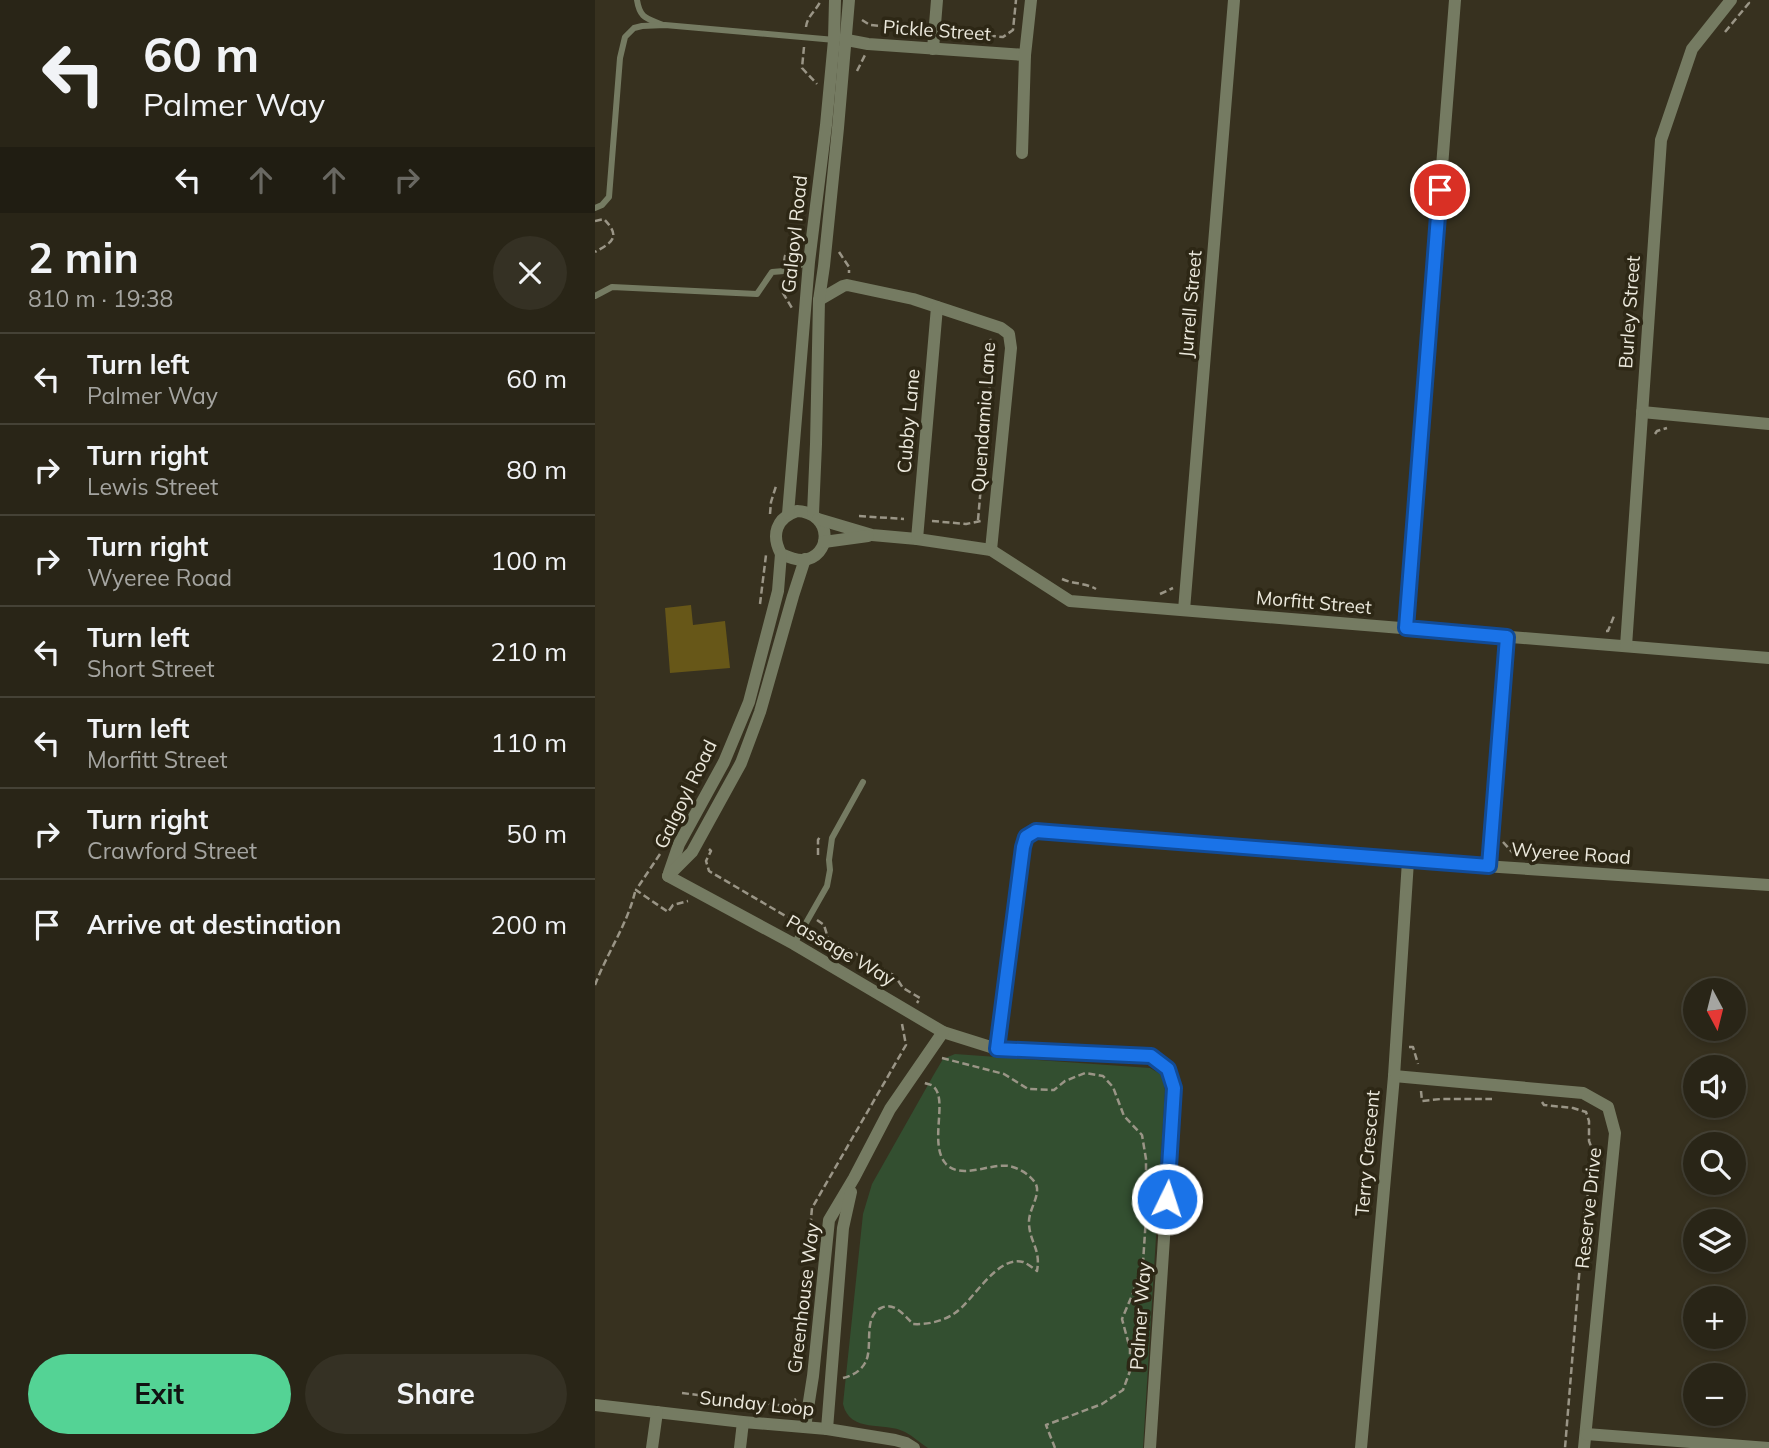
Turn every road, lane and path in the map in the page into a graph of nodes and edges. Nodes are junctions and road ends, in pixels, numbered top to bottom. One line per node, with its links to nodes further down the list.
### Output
1 (638, 0): 10 (lane)
2 (835, 0): 12 (street, Galgoyl Road)
3 (849, 0): 12 (street, Galgoyl Road)
4 (937, 0): 14 (street)
5 (1031, 0): 15 (street)
6 (1234, 0): 46 (street, Jurrell Street)
7 (1455, 0): 51 (street)
8 (1731, 0): 29 (street, Burley Street)
9 (1746, 0): 11 (path)
10 (665, 25): 12 (lane); 18 (lane)
11 (1724, 32)
12 (840, 40): 13 (street, Pickle Street); 22 (street, Galgoyl Road); 23 (street, Galgoyl Road)
13 (868, 44): 14 (street, Pickle Street); 16 (path)
14 (933, 49): 15 (street, Pickle Street)
15 (1024, 55): 17 (street)
16 (857, 71)
17 (1023, 153)
18 (595, 208)
19 (595, 221): 21 (path)
20 (838, 250): 24 (path)
21 (595, 252)
22 (809, 262): 25 (lane); 33 (street, Galgoyl Road)
23 (824, 266): 24 (street); 26 (street, Galgoyl Road)
24 (845, 286): 26 (street); 27 (street, Quendamia Lane)
25 (595, 296)
26 (818, 300): 35 (street, Galgoyl Road)
27 (937, 307): 36 (street, Cubby Lane); 38 (street, Quendamia Lane)
28 (989, 336): 37 (path)
29 (1642, 412): 30 (street); 50 (street, Burley Street)
30 (1670, 415): 31 (street); 32 (path)
31 (1769, 424)
32 (1651, 440)
33 (788, 514): 35 (street); 43 (street)
34 (851, 515): 36 (path)
35 (815, 517): 39 (street, Morfitt Street); 41 (street)
36 (919, 520): 37 (path); 40 (street, Cubby Lane)
37 (978, 520): 38 (path)
38 (994, 524): 42 (street, Quendamia Lane)
39 (872, 535): 40 (street, Morfitt Street); 41 (street, Morfitt Street)
40 (917, 539): 42 (street, Morfitt Street)
41 (824, 542): 44 (street)
42 (991, 550): 49 (street, Morfitt Street)
43 (781, 554): 44 (street); 56 (street, Galgoyl Road)
44 (805, 559): 56 (street, Galgoyl Road)
45 (1054, 575): 47 (path)
46 (1186, 588): 48 (path); 49 (street, Jurrell Street)
47 (1102, 593)
48 (1154, 597)
49 (1184, 610): 51 (street, Morfitt Street)
50 (1629, 614): 52 (path); 54 (street, Burley Street)
51 (1406, 628): 53 (street, Morfitt Street)
52 (1599, 631)
53 (1507, 637): 54 (street, Morfitt Street); 60 (street)
54 (1626, 646): 55 (street, Morfitt Street)
55 (1769, 658)
56 (761, 685): 62 (street, Galgoyl Road)
57 (863, 782): 65 (lane)
58 (1501, 839): 61 (path)
59 (1408, 861): 60 (street, Wyeree Road); 69 (street, Wyeree Road); 72 (street, Terry Crescent)
60 (1489, 866): 61 (street, Wyeree Road)
61 (1518, 868): 63 (street, Wyeree Road)
62 (668, 876): 65 (street, Passage Way)
63 (1769, 885)
64 (636, 891): 66 (path)
65 (794, 944): 67 (street, Passage Way)
66 (595, 985)
67 (943, 1032): 69 (street, Passage Way); 76 (street, Greenhouse Way)
68 (1406, 1046): 73 (path)
69 (997, 1049): 92 (street, Palmer Way)
70 (938, 1057): 91 (path)
71 (927, 1073): 79 (path)
72 (1394, 1076): 73 (street, Reserve Drive); 93 (street, Terry Crescent)
73 (1420, 1079): 74 (path); 87 (street, Reserve Drive)
74 (1499, 1095)
75 (1539, 1096): 94 (path)
76 (854, 1178): 79 (street, Greenhouse Way); 85 (street, Greenhouse Way)
77 (812, 1208): 78 (path)
78 (814, 1243)
79 (831, 1378): 86 (street, Greenhouse Way)
80 (683, 1393): 81 (path)
81 (797, 1398)
82 (595, 1405): 83 (street, Sunday Loop)
83 (657, 1412): 84 (street, Sunday Loop); 88 (street)
84 (744, 1422): 85 (street, Sunday Loop); 89 (street)
85 (805, 1427): 86 (street, Sunday Loop)
86 (827, 1429): 90 (street, Sunday Loop)
87 (1585, 1434): 95 (street, Reserve Drive); 96 (street)
88 (652, 1448)
89 (740, 1448)
90 (913, 1448)
91 (1055, 1448)
92 (1150, 1448)
93 (1361, 1448)
94 (1565, 1448)
95 (1584, 1448)
96 (1769, 1448)

